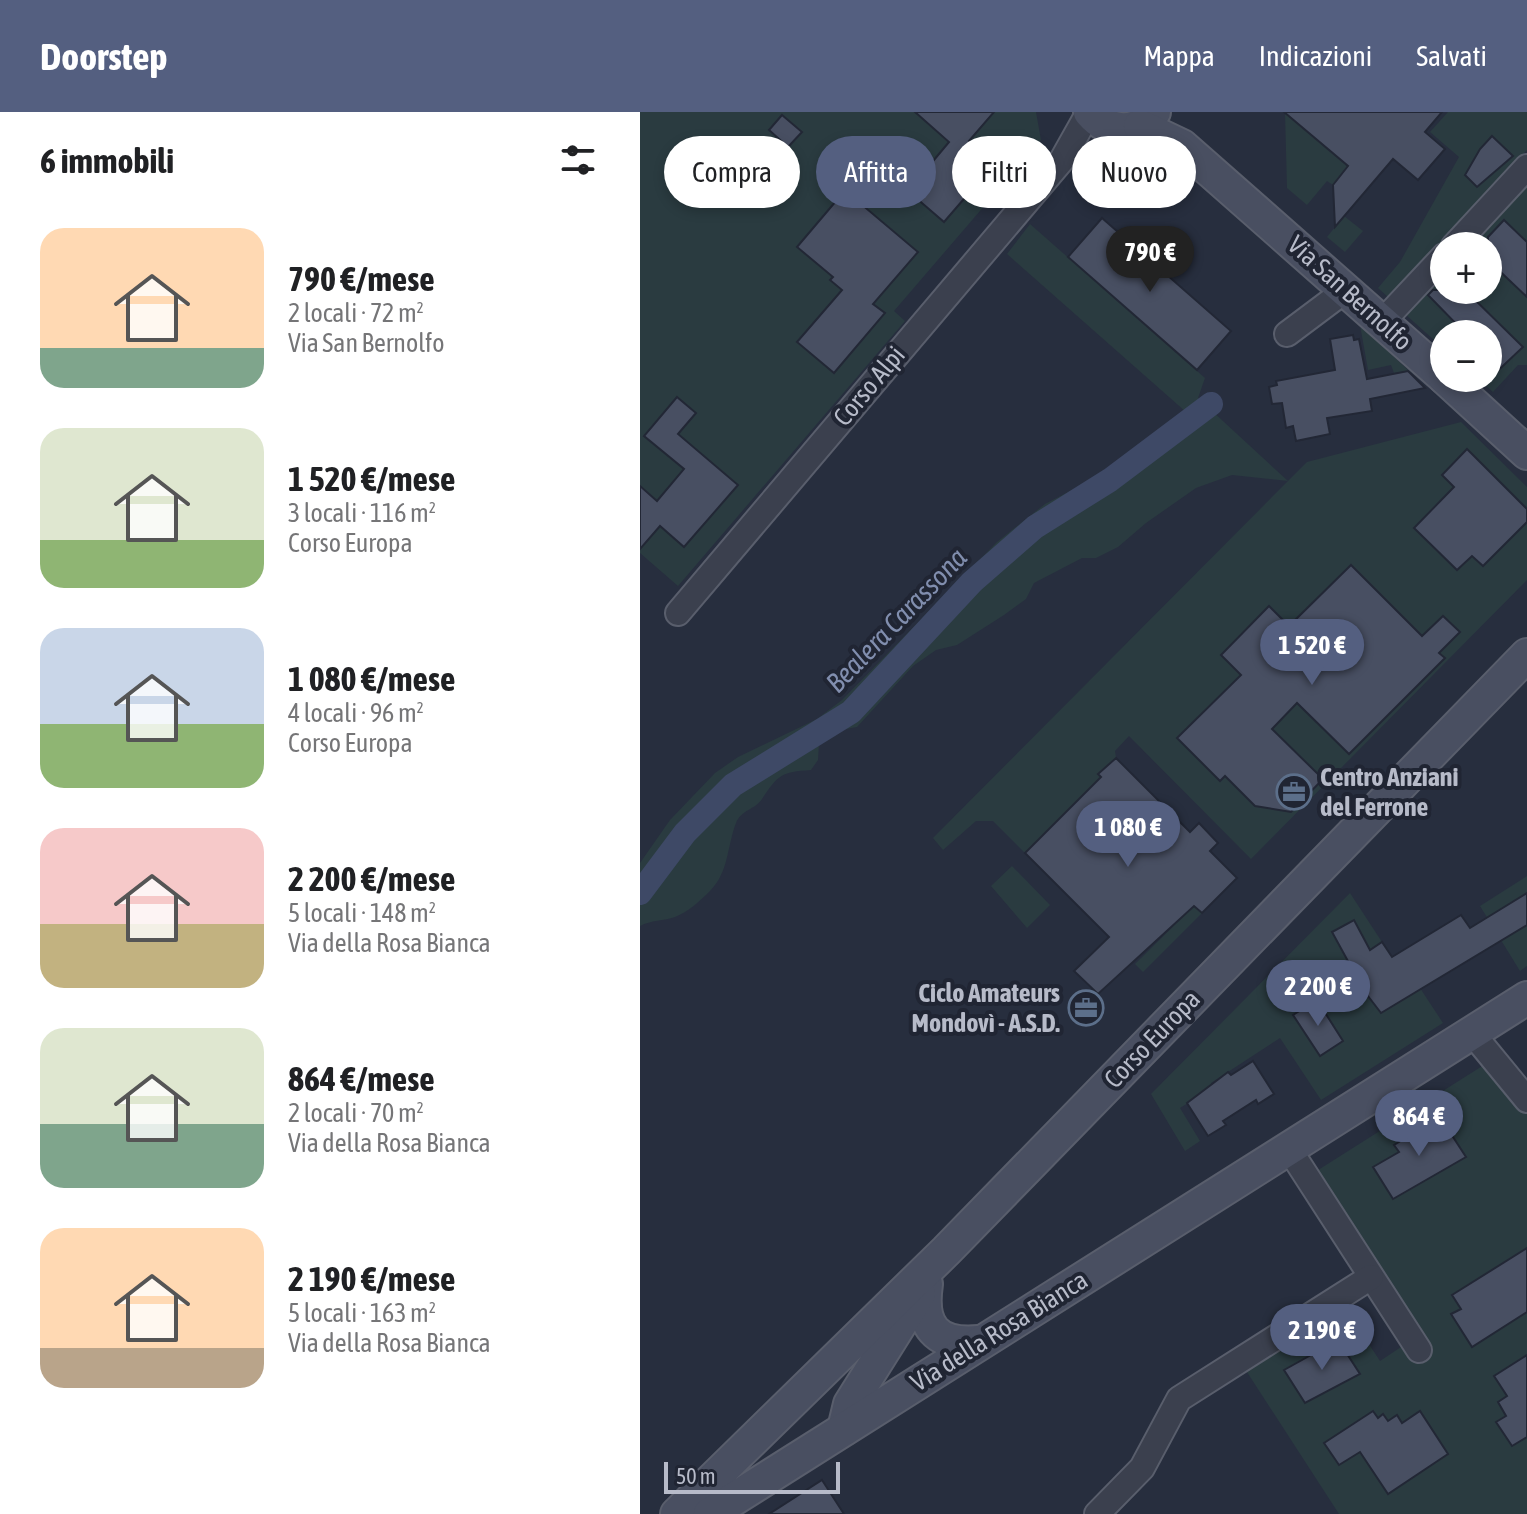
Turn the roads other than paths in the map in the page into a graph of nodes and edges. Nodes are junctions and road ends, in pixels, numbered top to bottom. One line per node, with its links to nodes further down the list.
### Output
1 (1124, 117): 5 (street, Via San Bernolfo); 11 (street, Corso Alpi)
2 (1527, 167): 3 (street)
3 (1467, 232)
4 (1430, 271): 6 (street)
5 (1347, 289): 6 (street, Via San Bernolfo); 7 (street)
6 (1383, 321): 8 (street, Via San Bernolfo)
7 (1287, 334)
8 (1430, 364)
9 (1460, 392): 10 (street, Via San Bernolfo)
10 (1527, 453)
11 (678, 613)
12 (1527, 655): 17 (street, Corso Europa)
13 (1527, 998): 14 (street, Via della Rosa Bianca)
14 (1472, 1033): 15 (street); 16 (street, Via della Rosa Bianca)
15 (1527, 1100)
16 (1289, 1149): 18 (street); 20 (street, Via della Rosa Bianca)
17 (946, 1251): 19 (street, Corso Europa); 22 (street, Corso Europa)
18 (1371, 1277): 21 (street); 26 (street)
19 (926, 1284): 20 (street); 23 (street, Corso Europa)
20 (979, 1342): 23 (street, Via della Rosa Bianca)
21 (1419, 1350)
22 (823, 1371): 23 (street); 24 (street, Corso Europa)
23 (843, 1430): 25 (street, Via della Rosa Bianca)
24 (677, 1514)
25 (710, 1514)
26 (1097, 1514)

